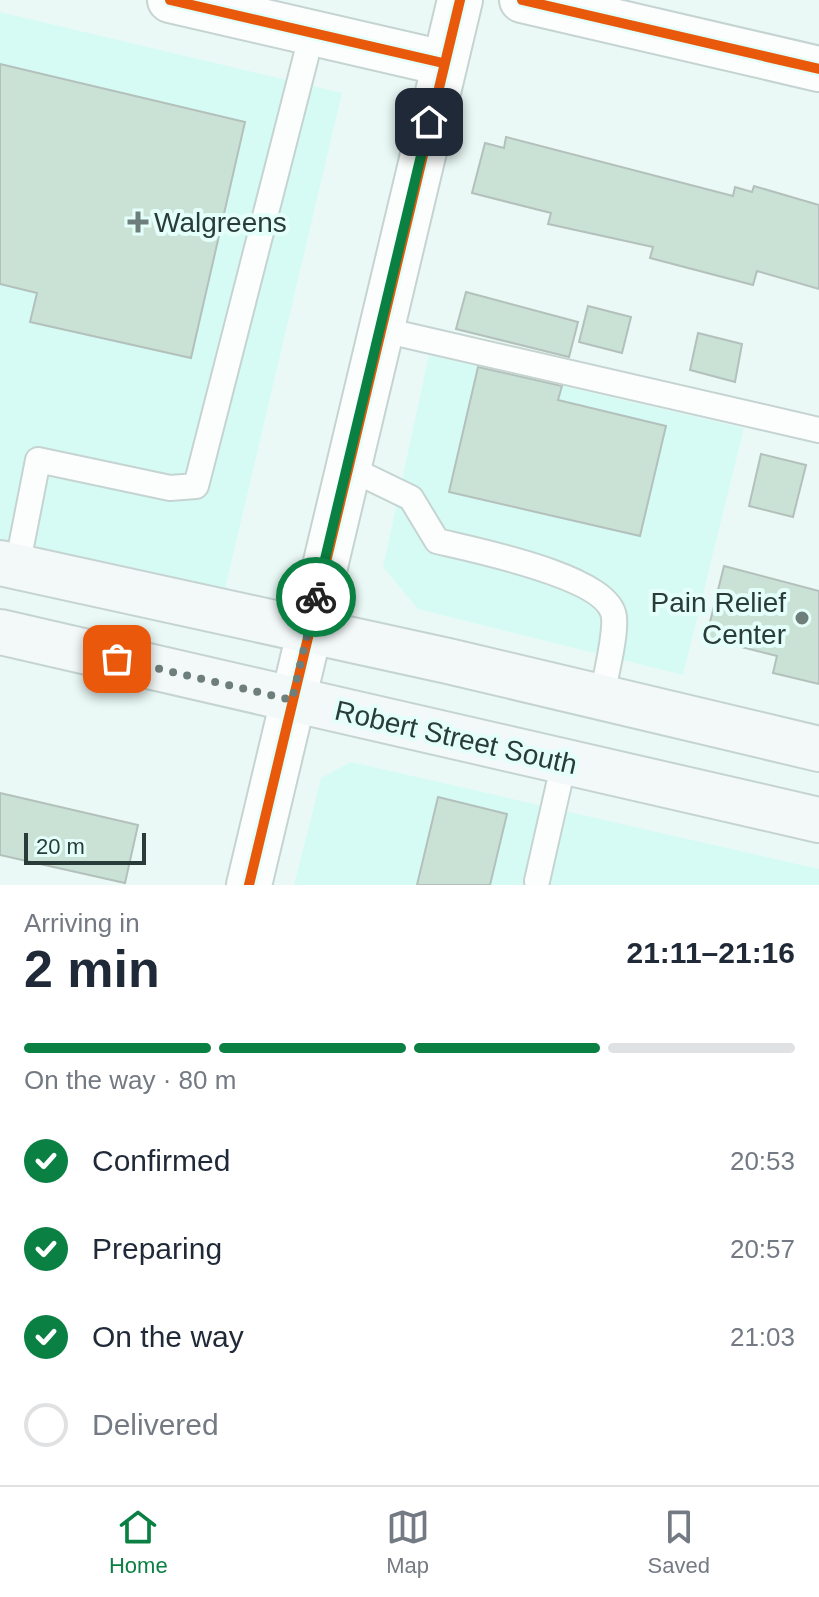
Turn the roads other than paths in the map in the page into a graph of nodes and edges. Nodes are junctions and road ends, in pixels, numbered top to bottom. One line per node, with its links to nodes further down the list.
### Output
1 (170, 0): 4 (street)
2 (460, 0): 5 (street)
3 (522, 0): 6 (street)
4 (312, 33): 5 (street); 10 (lane)
5 (443, 63): 7 (street)
6 (819, 69)
7 (379, 329): 8 (lane); 9 (street)
8 (819, 430)
9 (347, 467): 11 (street); 13 (lane)
10 (8, 565): 11 (main road)
11 (308, 631): 13 (main road); 14 (street)
12 (0, 632): 14 (main road, Robert Street South)
13 (602, 698): 15 (main road)
14 (292, 700): 16 (main road, Robert Street South); 19 (street)
15 (819, 749)
16 (564, 762): 17 (main road, Robert Street South); 18 (lane)
17 (819, 820)
18 (542, 884)
19 (249, 885)

